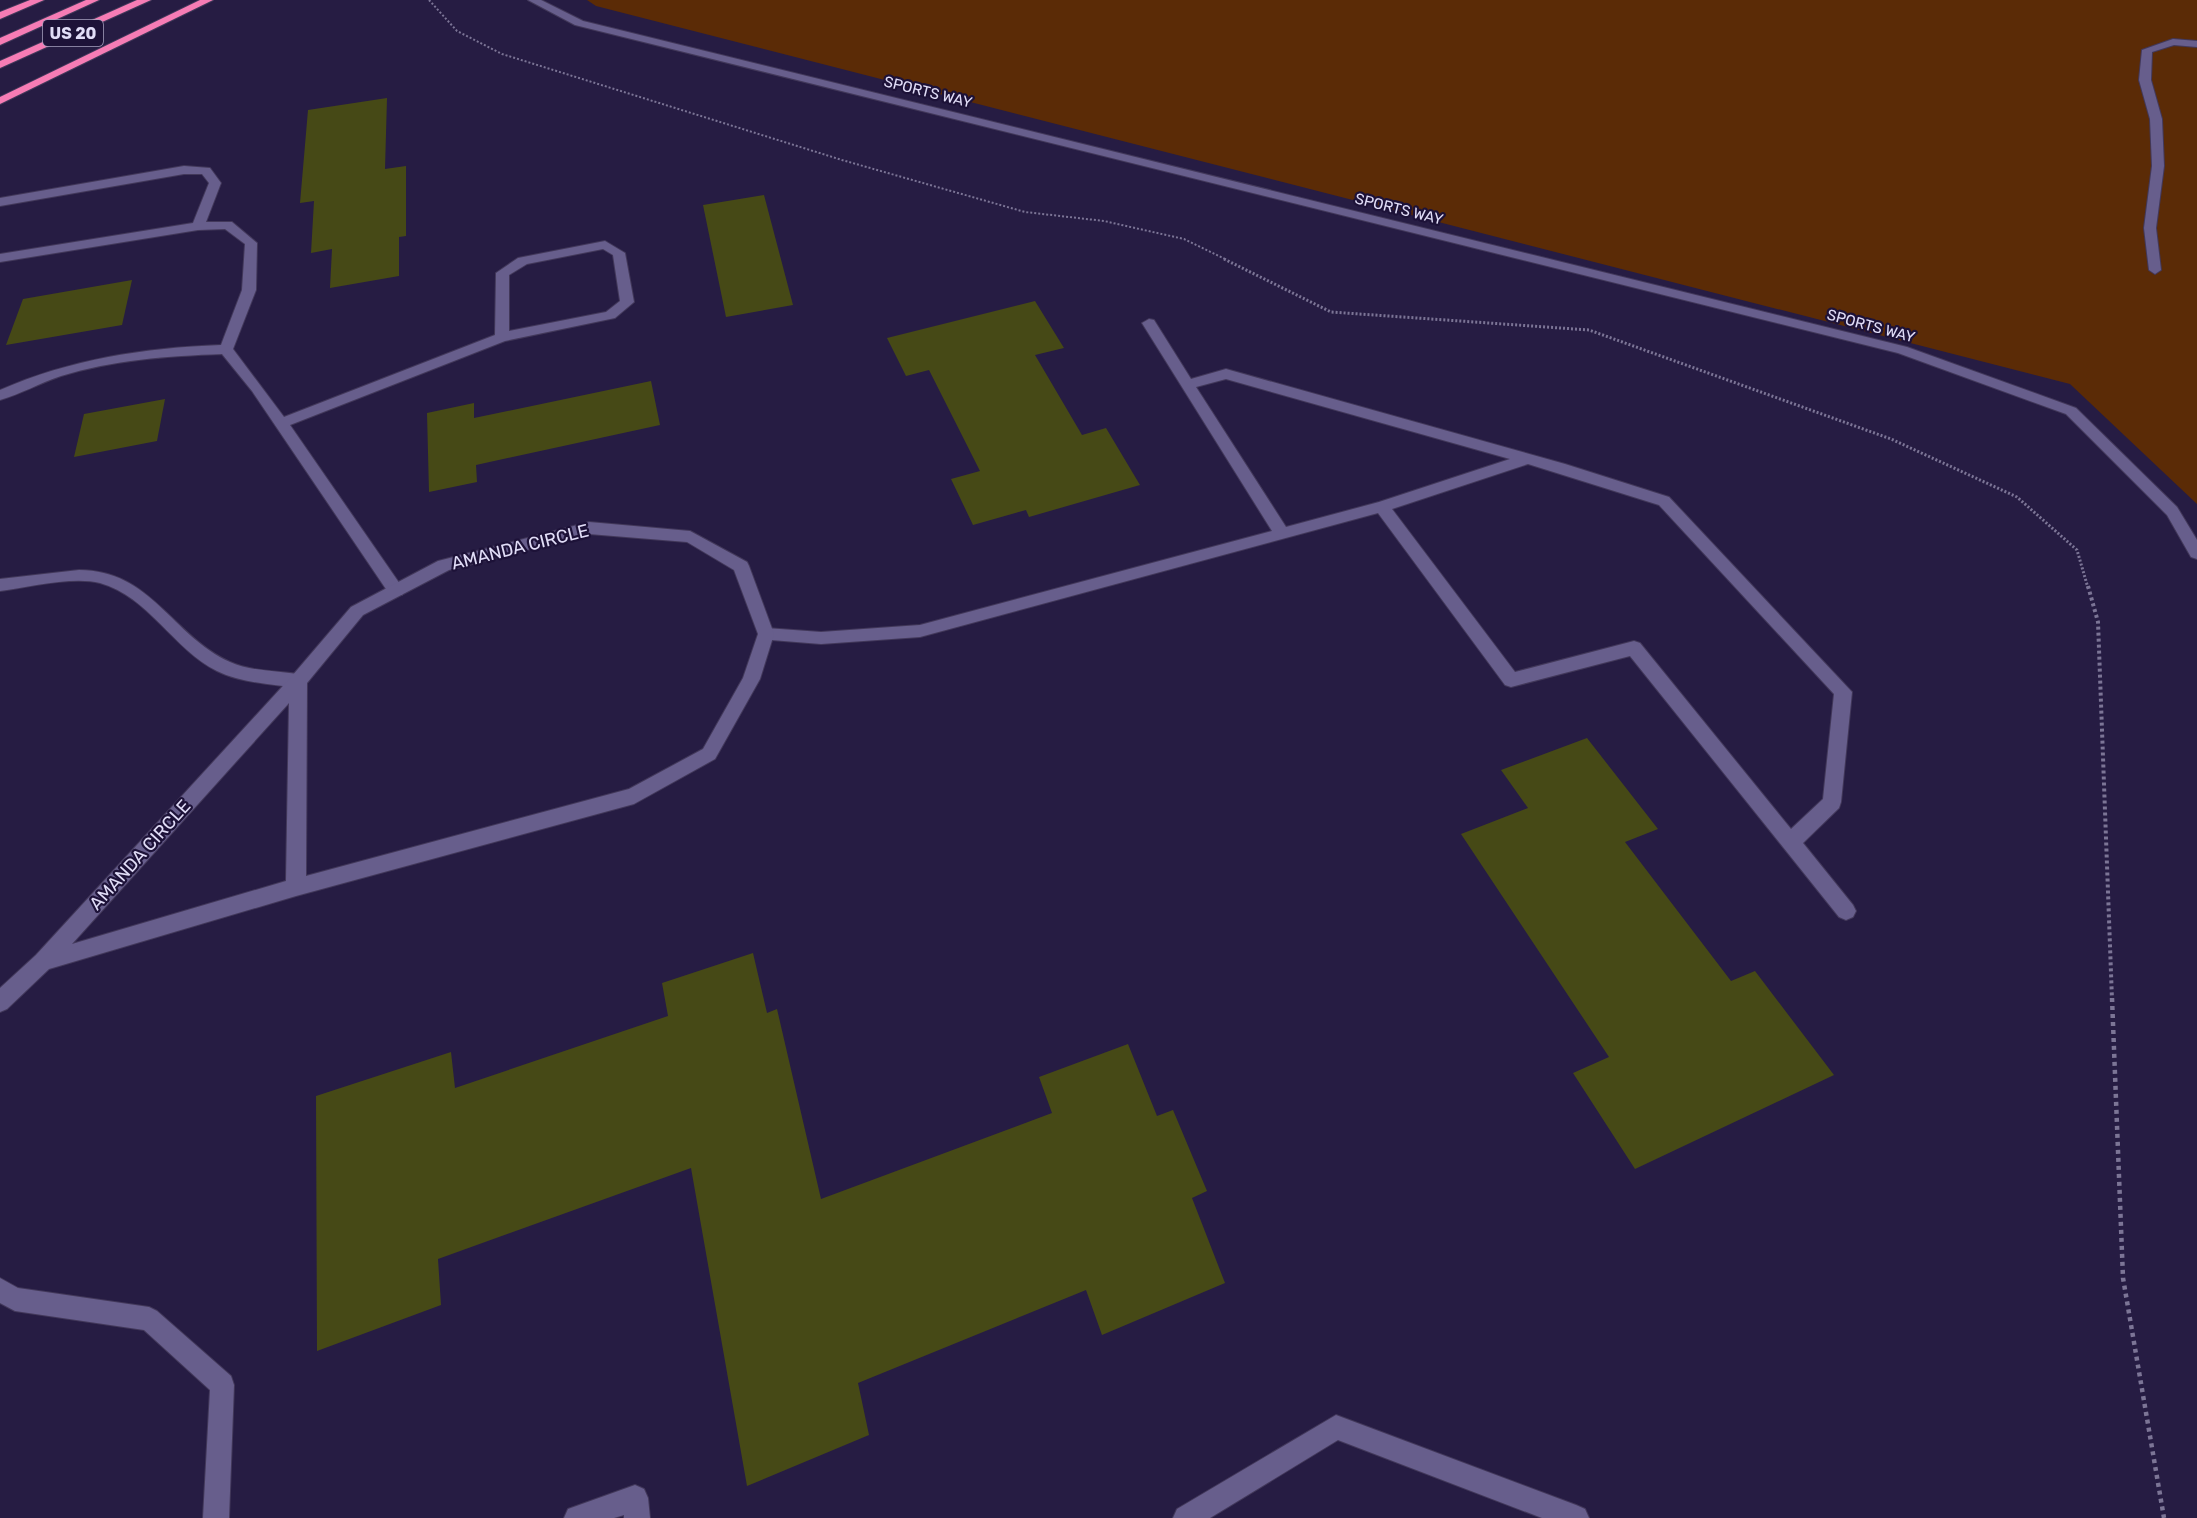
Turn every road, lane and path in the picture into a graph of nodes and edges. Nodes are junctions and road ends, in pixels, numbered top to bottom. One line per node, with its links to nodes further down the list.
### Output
1 (39, 0): 7 (highway)
2 (93, 0): 8 (highway, US 20)
3 (146, 0): 10 (highway, US 20)
4 (208, 0): 11 (highway)
5 (429, 0): 41 (path)
6 (533, 0): 25 (street, SPORTS WAY)
7 (0, 16)
8 (0, 42)
9 (2197, 44): 15 (street)
10 (0, 65)
11 (0, 101)
12 (0, 202): 13 (street)
13 (198, 226): 14 (street); 18 (street)
14 (0, 258)
15 (2156, 270)
16 (1149, 323): 19 (street)
17 (502, 337): 17 (street); 21 (street)
18 (225, 348): 20 (street); 21 (street)
19 (1189, 384): 22 (street); 24 (street)
20 (0, 395)
21 (282, 423): 27 (street)
22 (1527, 459): 23 (street); 30 (street)
23 (1382, 507): 24 (street); 30 (street)
24 (1282, 534): 28 (street)
25 (2197, 553)
26 (0, 585): 29 (street)
27 (396, 591): 28 (street, AMANDA CIRCLE); 29 (street, AMANDA CIRCLE)
28 (766, 634): 31 (street)
29 (298, 681): 31 (street); 33 (street, AMANDA CIRCLE)
30 (1791, 842): 32 (street)
31 (296, 886): 33 (street)
32 (1846, 911)
33 (43, 962): 34 (street, AMANDA CIRCLE)
34 (0, 1002)
35 (0, 1290): 36 (street)
36 (216, 1518)
37 (578, 1518): 38 (street)
38 (637, 1518)
39 (1186, 1518): 40 (street)
40 (1576, 1518)
41 (2164, 1518)

